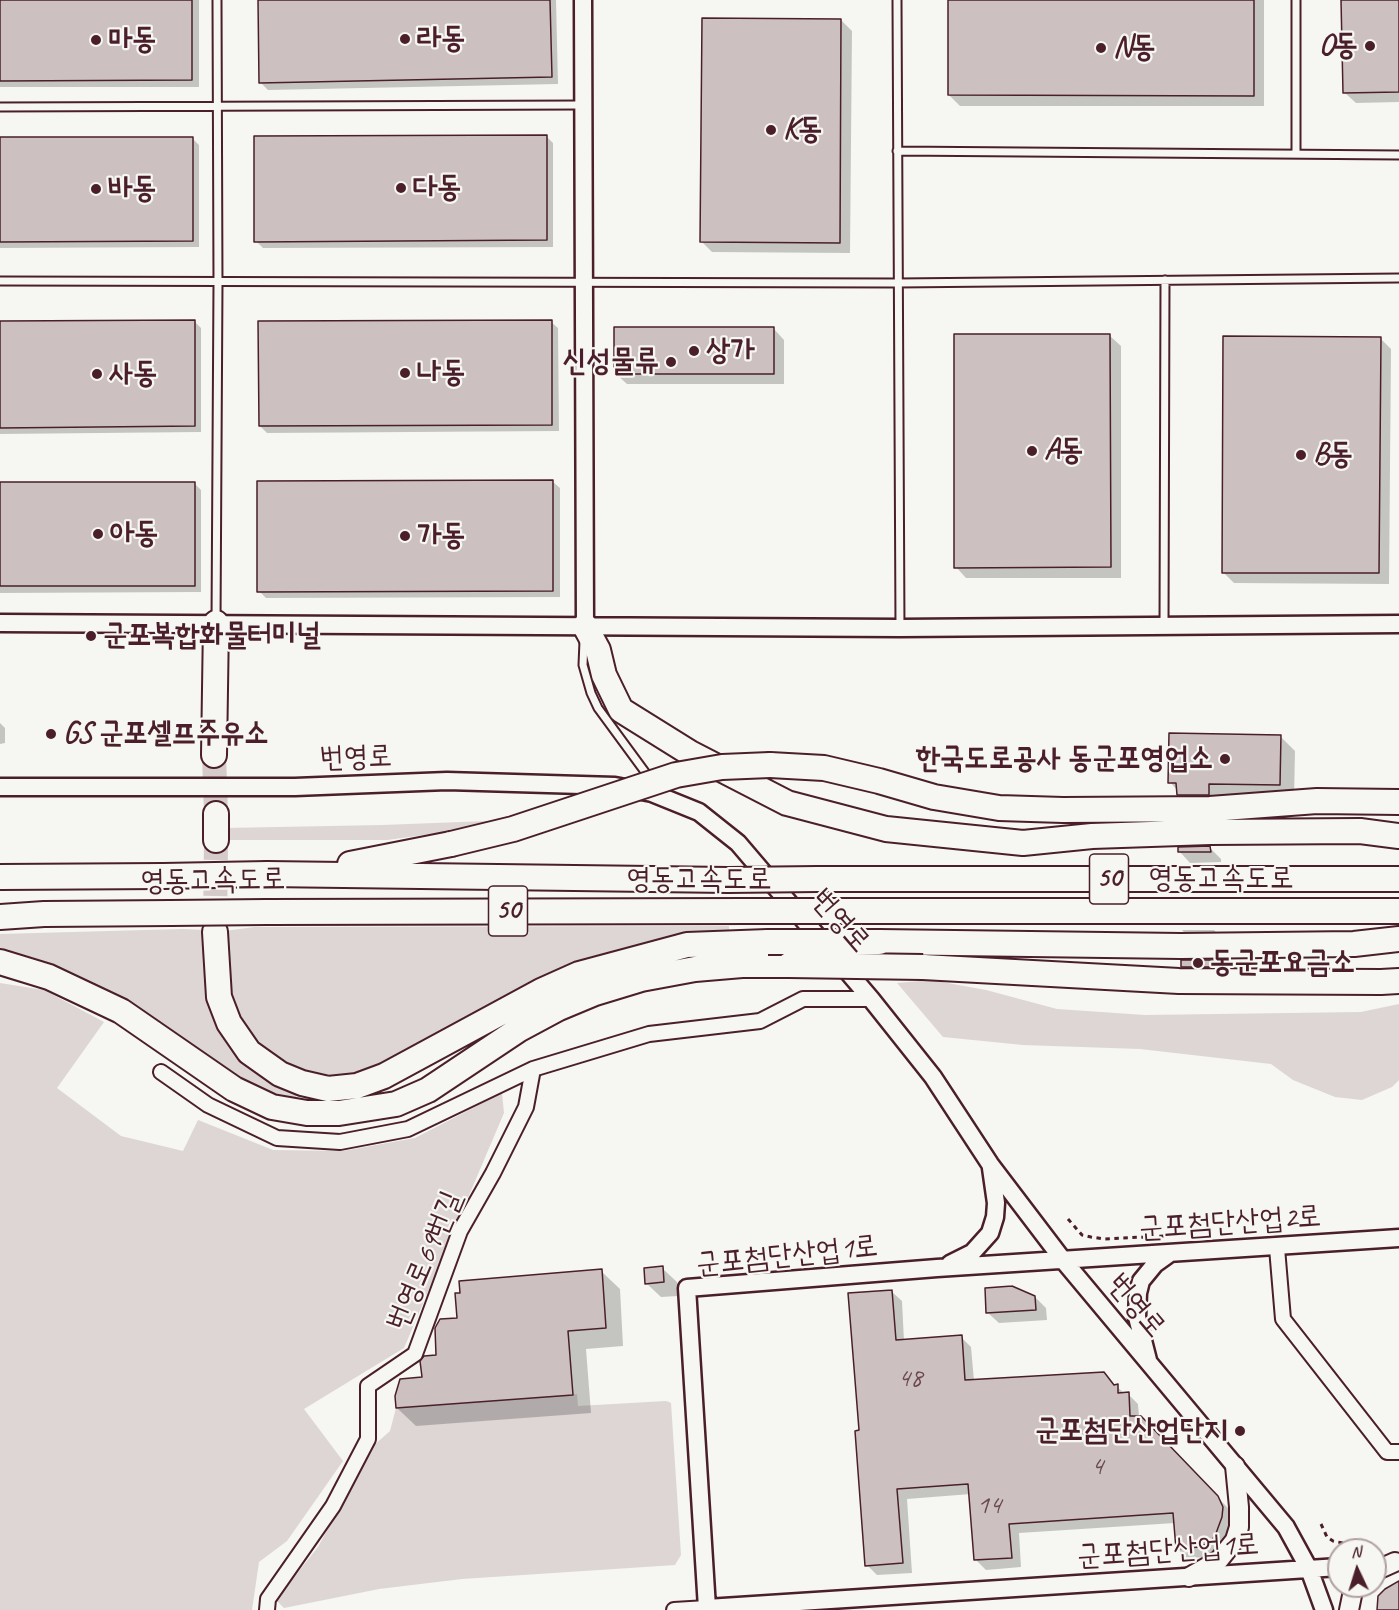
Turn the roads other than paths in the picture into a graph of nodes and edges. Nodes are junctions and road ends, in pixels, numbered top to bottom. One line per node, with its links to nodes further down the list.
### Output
1 (217, 0): 6 (lane)
2 (583, 0): 5 (street)
3 (897, 0): 8 (lane)
4 (1296, 0): 9 (lane)
5 (583, 105): 6 (lane); 15 (street)
6 (217, 106): 7 (lane); 14 (lane)
7 (0, 107)
8 (897, 151): 9 (lane); 16 (lane)
9 (1296, 154): 10 (lane)
10 (1399, 155)
11 (1399, 278): 12 (lane)
12 (1165, 280): 16 (lane); 21 (lane)
13 (0, 281): 14 (lane)
14 (218, 283): 15 (lane); 18 (lane)
15 (583, 283): 16 (lane); 20 (street)
16 (898, 283): 22 (lane)
17 (0, 623): 18 (street)
18 (216, 623): 20 (street); 23 (highway)
19 (1399, 624): 21 (street)
20 (585, 626): 22 (street); 25 (lane); 28 (highway)
21 (1164, 626): 22 (street)
22 (900, 628)
23 (213, 755)
24 (0, 787): 25 (street, 번영로)
25 (651, 793): 39 (street, 번영로)
26 (1399, 802): 30 (highway, bridge)
27 (216, 814): 29 (highway)
28 (1399, 836)
29 (216, 840)
30 (293, 874): 31 (highway, 영동고속도로 / 50, bridge); 32 (highway, 영동고속도로 / 50, bridge)
31 (0, 877)
32 (1399, 879)
33 (1399, 910): 34 (highway, 영동고속도로 / 50, bridge)
34 (0, 916)
35 (215, 932): 36 (highway, bridge)
36 (1399, 939)
37 (0, 962): 38 (highway, bridge)
38 (1399, 981)
39 (871, 999): 40 (street); 42 (street, 번영로)
40 (533, 1069): 41 (street); 55 (street, 번영로69번길)
41 (160, 1072)
42 (990, 1164): 46 (street, 번영로); 47 (street)
43 (1399, 1239): 44 (street, 군포첨단산업2로)
44 (1276, 1248): 45 (street, 군포첨단산업2로); 49 (street)
45 (1169, 1254): 46 (street, 군포첨단산업2로); 48 (street)
46 (1064, 1260): 47 (street, 군포첨단산업1로); 48 (street, 번영로)
47 (937, 1268): 54 (street, 군포첨단산업1로)
48 (1149, 1364): 50 (street, 번영로)
49 (1399, 1452)
50 (1235, 1466): 52 (street, 번영로); 53 (main road)
51 (1327, 1568): 52 (street)
52 (1309, 1569): 53 (street, 군포첨단산업1로); 57 (street, 번영로)
53 (1189, 1577): 54 (street, 군포첨단산업1로)
54 (708, 1608): 56 (street, 군포첨단산업1로)
55 (267, 1610)
56 (674, 1610)
57 (1324, 1610)

